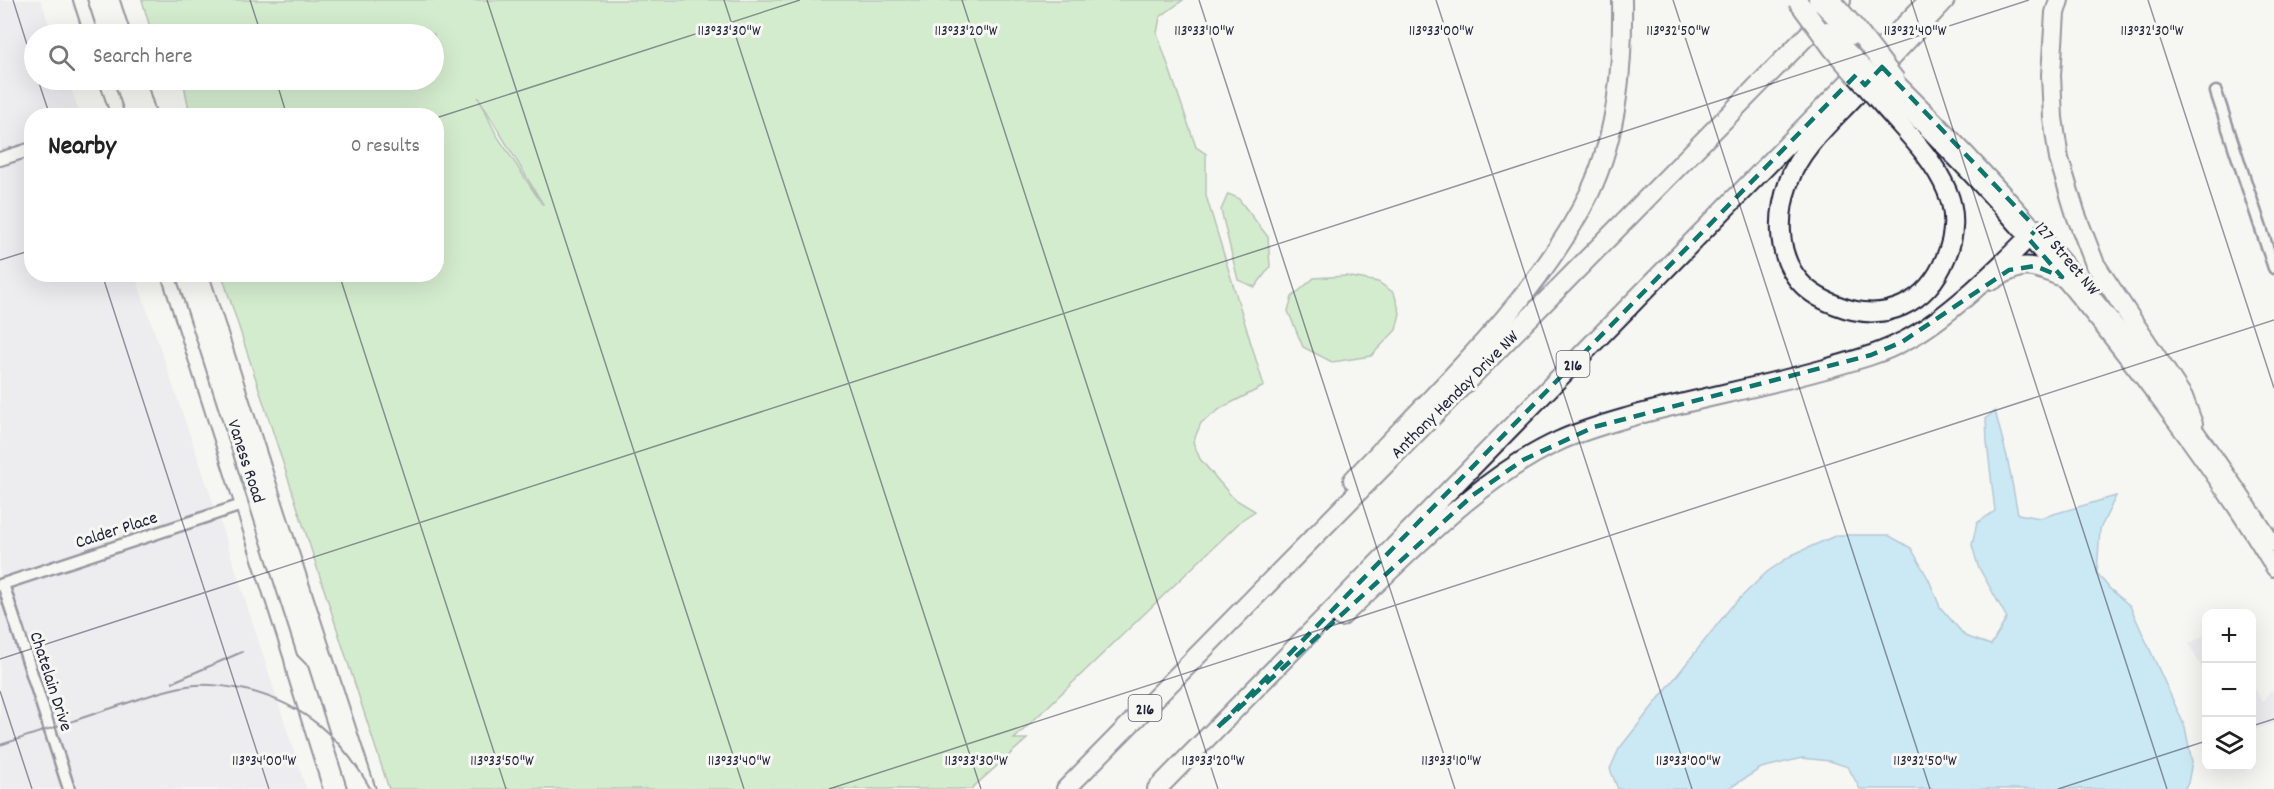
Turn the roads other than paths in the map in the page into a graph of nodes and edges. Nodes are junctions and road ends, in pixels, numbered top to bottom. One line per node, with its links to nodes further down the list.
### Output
1 (80, 0): 11 (street)
2 (1622, 0): 30 (highway)
3 (1797, 0): 13 (highway, bridge)
4 (1816, 0): 13 (main road, 127 Street NW, bridge)
5 (1823, 0): 18 (highway)
6 (1831, 0): 13 (highway, bridge)
7 (1842, 0): 18 (highway, Anthony Henday Drive NW / 216)
8 (1929, 0): 31 (highway, 216)
9 (1946, 0): 13 (highway)
10 (2059, 0): 24 (highway)
11 (88, 24)
12 (109, 90): 15 (street)
13 (1887, 91): 19 (main road, 127 Street NW)
14 (2216, 92): 20 (street)
15 (115, 108)
16 (24, 152): 17 (street)
17 (0, 159)
18 (1658, 187): 30 (highway, Anthony Henday Drive NW / 216)
19 (2032, 234): 21 (main road, 127 Street NW); 23 (highway); 24 (main road, 127 Street NW)
20 (2274, 268)
21 (2062, 277): 23 (highway); 26 (main road, 127 Street NW)
22 (171, 282): 25 (street, Vaness Road)
23 (1956, 303): 31 (highway)
24 (2193, 423): 26 (main road, 127 Street NW)
25 (242, 505): 28 (street, Calder Place); 29 (street, Vaness Road)
26 (2267, 550): 27 (main road, 127 Street NW)
27 (2274, 569)
28 (2, 585): 32 (street, Chatelain Drive)
29 (291, 659): 33 (street, Vaness Road); 34 (street, Vaness Road)
30 (1183, 669): 35 (highway, Anthony Henday Drive NW / 216)
31 (1217, 728): 36 (highway, 216)
32 (69, 789)
33 (330, 789)
34 (340, 789)
35 (1066, 789)
36 (1157, 789)

